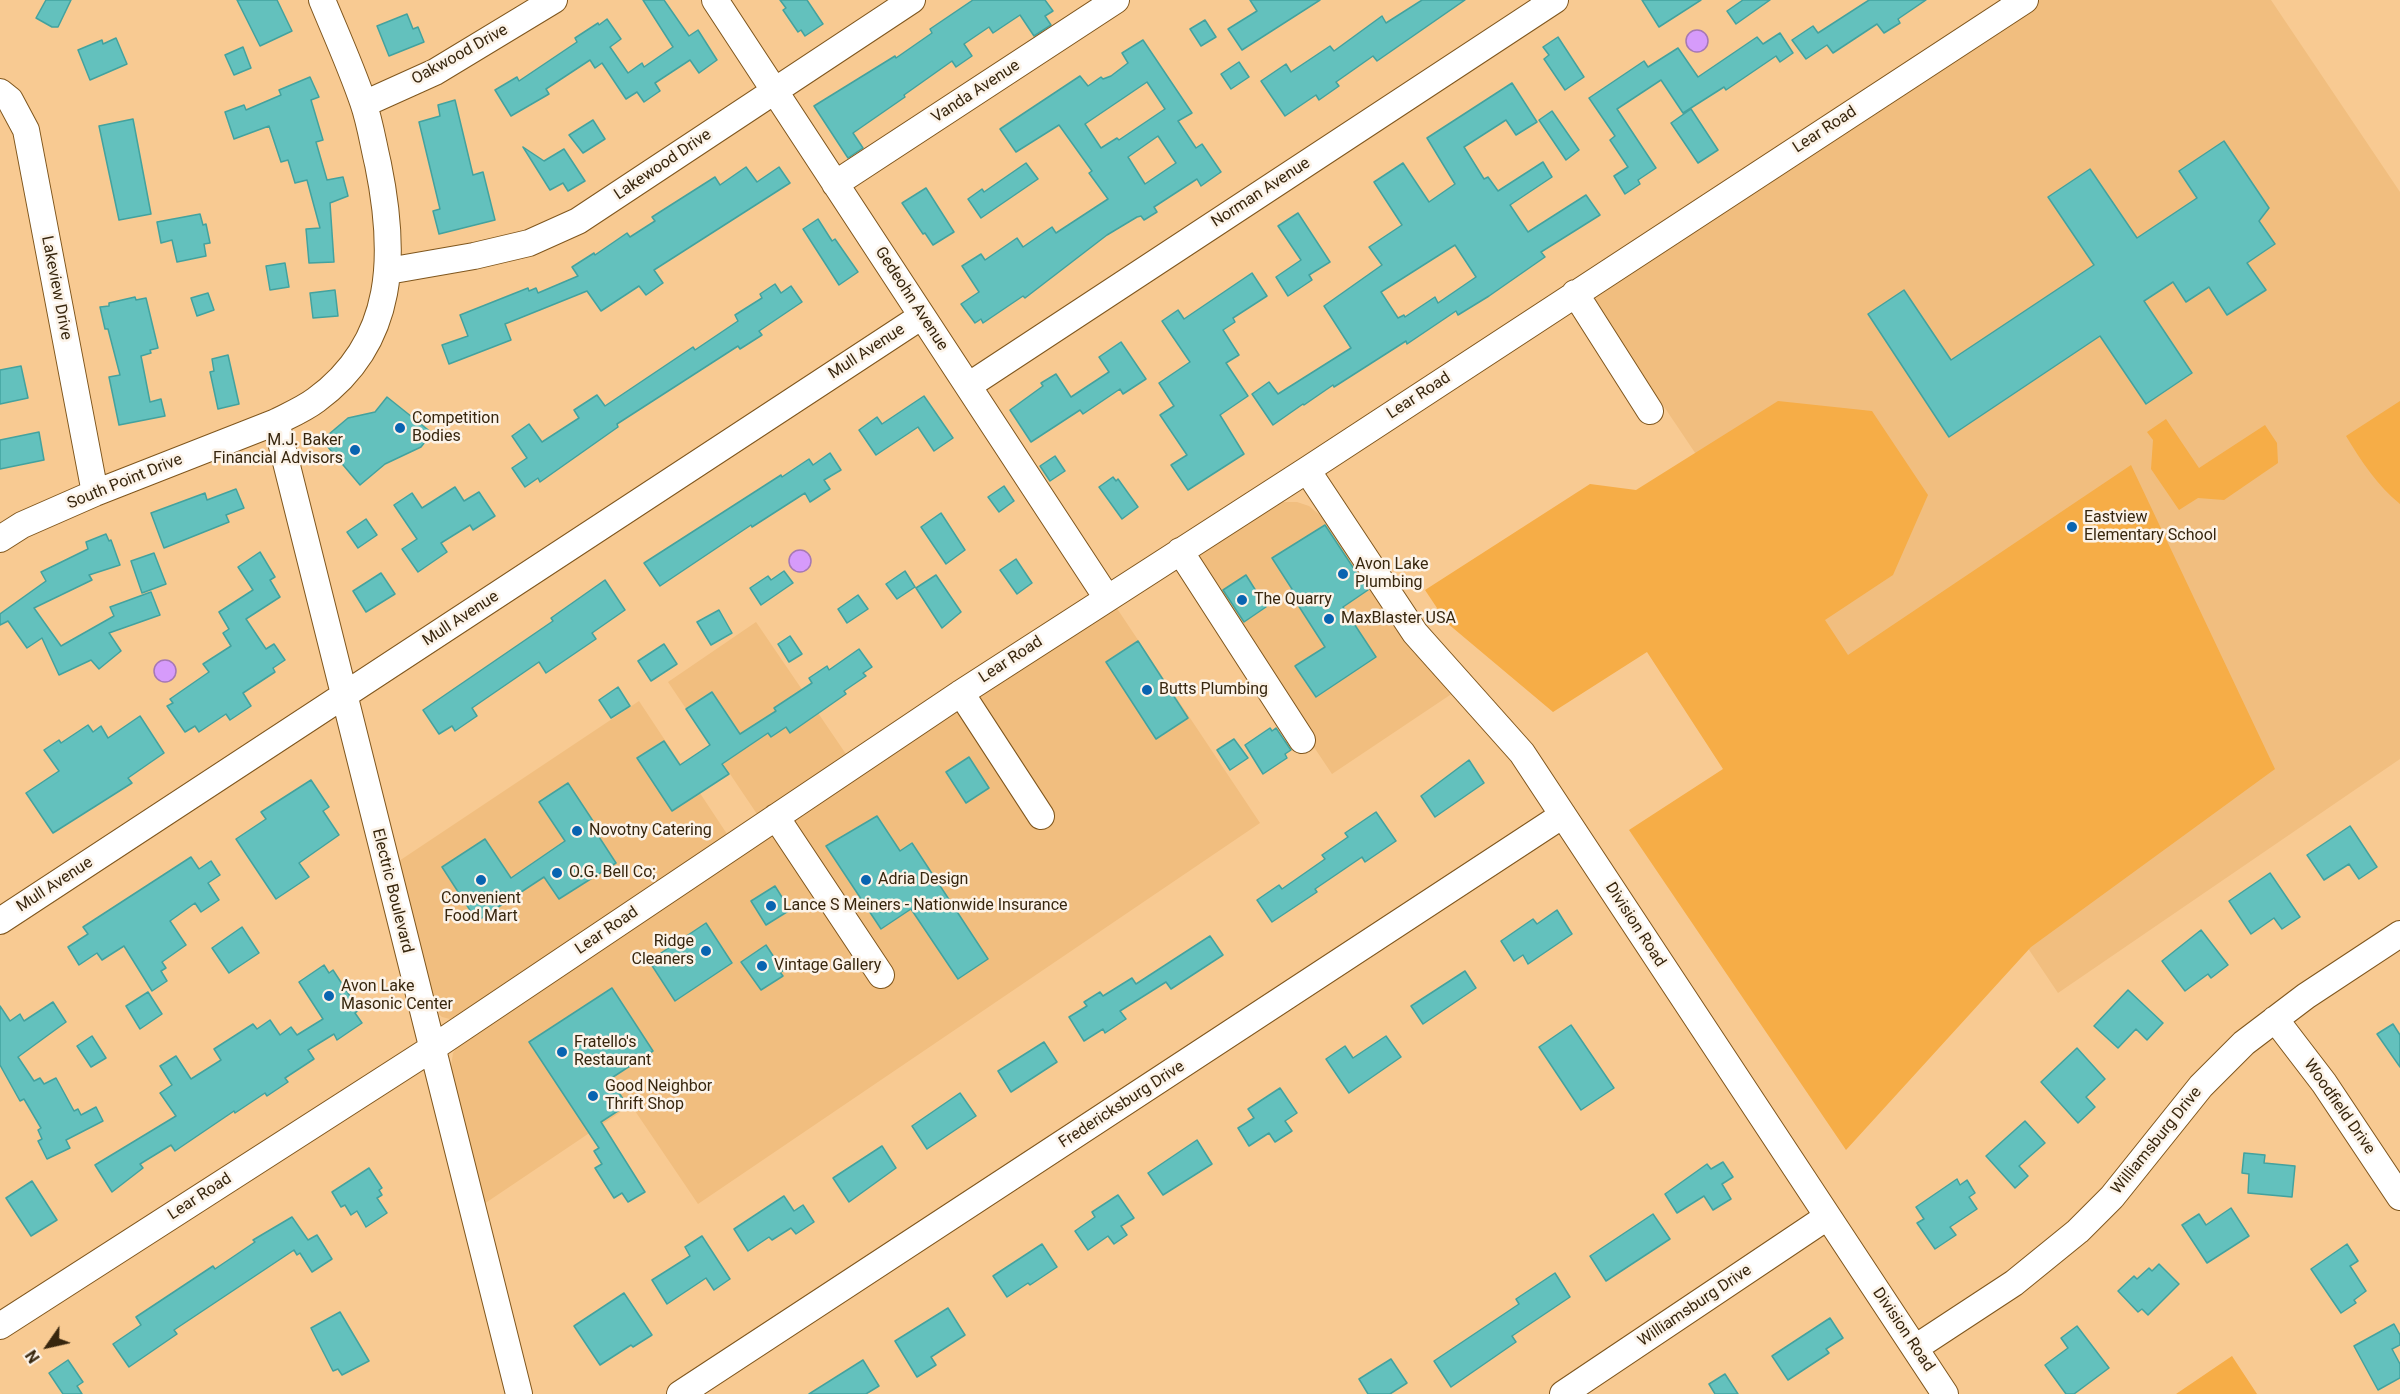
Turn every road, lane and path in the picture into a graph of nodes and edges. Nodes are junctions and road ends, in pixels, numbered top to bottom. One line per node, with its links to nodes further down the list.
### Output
1 (322, 0): 10 (street, South Point Drive)
2 (554, 0): 10 (street, Oakwood Drive)
3 (715, 0): 8 (street, Gedeohn Avenue)
4 (912, 0): 8 (street, Lakewood Drive)
5 (1116, 0): 11 (street, Vanda Avenue)
6 (1555, 0): 15 (street, Norman Avenue)
7 (2025, 0): 13 (street, Lear Road)
8 (774, 91): 11 (street, Gedeohn Avenue); 12 (street, Lakewood Drive)
9 (0, 92): 19 (street, Lakeview Drive)
10 (364, 104): 12 (street, South Point Drive)
11 (835, 184): 14 (street, Gedeohn Avenue)
12 (388, 271): 17 (street, South Point Drive)
13 (1575, 293): 16 (street); 18 (street, Lear Road)
14 (922, 316): 15 (street, Gedeohn Avenue); 24 (street, Mull Avenue)
15 (968, 386): 22 (street, Gedeohn Avenue)
16 (1650, 411)
17 (276, 422): 19 (street, South Point Drive); 24 (street, Electric Boulevard)
18 (1307, 470): 21 (street, Lear Road); 26 (street, Division Road)
19 (95, 493): 20 (street, South Point Drive)
20 (0, 539)
21 (1180, 551): 22 (street, Lear Road); 25 (street)
22 (1107, 598): 23 (street, Lear Road)
23 (961, 693): 27 (street); 28 (street, Lear Road)
24 (344, 696): 29 (street, Mull Avenue); 33 (street, Electric Boulevard)
25 (1302, 740)
26 (1563, 815): 35 (street, Division Road); 39 (street, Fredericksburg Drive)
27 (1041, 816)
28 (776, 817): 31 (street); 33 (street, Lear Road)
29 (0, 921)
30 (2400, 934): 32 (street, Williamsburg Drive)
31 (881, 975)
32 (2275, 1019): 34 (street, Woodfield Drive); 37 (street, Williamsburg Drive)
33 (431, 1048): 36 (street, Lear Road); 38 (street, Electric Boulevard)
34 (2400, 1197)
35 (1827, 1217): 37 (street, Division Road); 40 (street, Williamsburg Drive)
36 (0, 1326)
37 (1915, 1348): 41 (street, Division Road)
38 (519, 1394)
39 (680, 1394)
40 (1563, 1394)
41 (1945, 1394)

